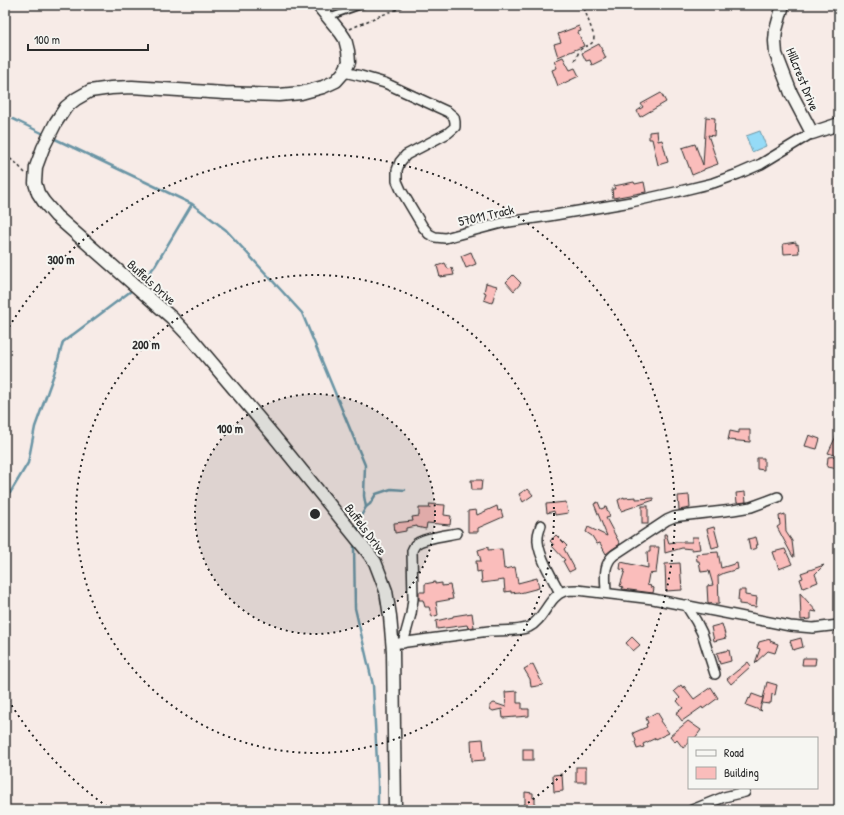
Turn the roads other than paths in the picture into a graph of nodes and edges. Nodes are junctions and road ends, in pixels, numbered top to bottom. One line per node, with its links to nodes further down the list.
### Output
1 (318, 5): 4 (street)
2 (363, 5): 4 (lane)
3 (782, 5): 7 (street, Hillcrest Drive)
4 (329, 17): 5 (street)
5 (344, 72): 7 (street, 57011 Track); 15 (street, Buffels Drive)
6 (839, 124): 7 (street)
7 (812, 133)
8 (778, 497): 12 (street)
9 (541, 525): 11 (street)
10 (457, 533): 15 (street)
11 (560, 593): 12 (street); 15 (street)
12 (606, 593): 13 (street)
13 (686, 605): 14 (street); 16 (street)
14 (839, 625)
15 (398, 643): 18 (street, Buffels Drive)
16 (715, 674)
17 (744, 792): 19 (street)
18 (395, 810)
19 (692, 810)

